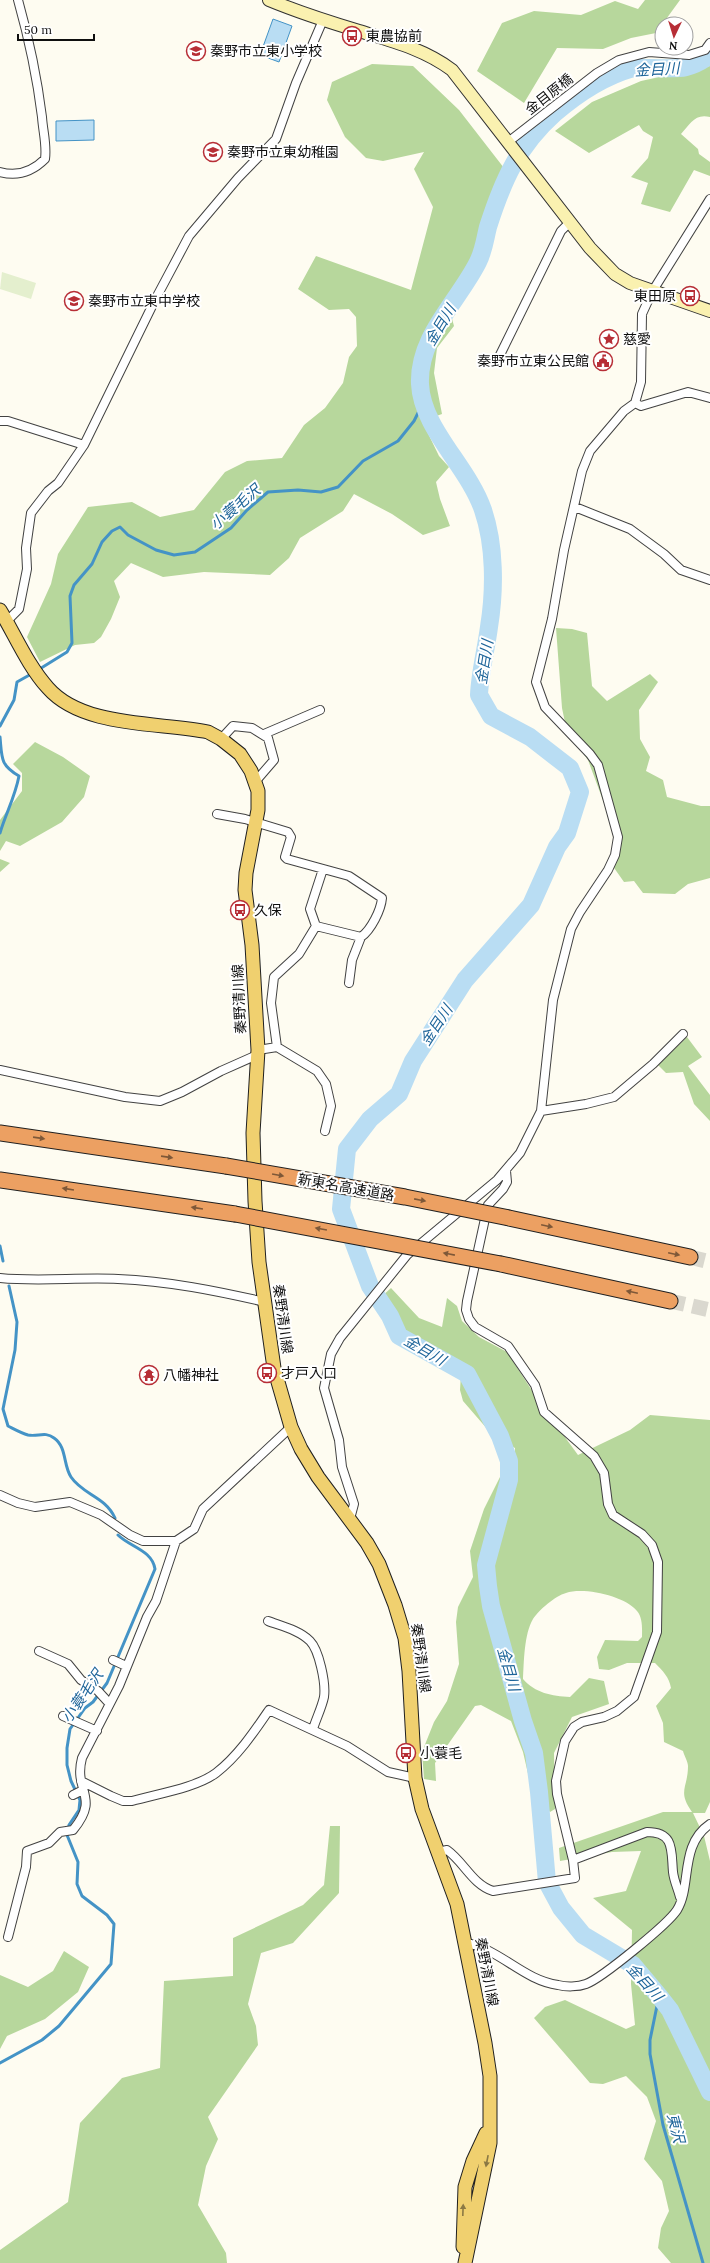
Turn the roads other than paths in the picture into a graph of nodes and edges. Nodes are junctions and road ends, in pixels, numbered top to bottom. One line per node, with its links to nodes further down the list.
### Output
1 (18, 0): 6 (street)
2 (271, 0): 3 (street)
3 (323, 20): 5 (street); 15 (street)
4 (710, 43): 5 (street, 金目原橋)
5 (513, 142): 8 (street)
6 (0, 172)
7 (710, 199): 9 (street)
8 (570, 222): 9 (street); 11 (street)
9 (652, 292): 10 (street); 13 (street)
10 (710, 311)
11 (498, 359)
12 (710, 398): 13 (street)
13 (635, 403): 16 (street)
14 (0, 421): 15 (street)
15 (84, 445): 18 (street)
16 (575, 507): 17 (street); 33 (street)
17 (710, 580)
18 (3, 616): 21 (main road, 秦野清川線)
19 (320, 710): 20 (street)
20 (264, 734): 21 (street); 22 (street)
21 (221, 739): 22 (main road, 秦野清川線)
22 (255, 782): 24 (main road, 秦野清川線)
23 (217, 814): 24 (street)
24 (255, 823): 25 (street); 31 (main road, 秦野清川線)
25 (323, 869): 26 (street); 27 (street)
26 (316, 926): 27 (street); 30 (street)
27 (361, 937): 28 (street)
28 (349, 983)
29 (683, 1034): 33 (street)
30 (277, 1047): 31 (street); 34 (street)
31 (258, 1052): 32 (street); 41 (main road, 秦野清川線)
32 (0, 1070)
33 (541, 1110): 36 (street)
34 (325, 1131)
35 (0, 1133): 38 (highway, 新東名高速道路, one-way to 38, bridge)
36 (506, 1171): 44 (street); 60 (street)
37 (0, 1180): 40 (highway, one-way to 37, bridge)
38 (690, 1257)
39 (0, 1278): 41 (street)
40 (670, 1301)
41 (265, 1302): 42 (main road, 秦野清川線)
42 (291, 1428): 44 (main road, 秦野清川線); 45 (street)
43 (0, 1495): 45 (street)
44 (350, 1519): 54 (main road, 秦野清川線)
45 (176, 1541): 49 (street)
46 (268, 1621): 52 (street)
47 (39, 1651): 50 (street)
48 (113, 1660): 49 (street)
49 (124, 1666): 50 (street)
50 (108, 1702): 53 (street)
51 (66, 1717): 53 (street)
52 (313, 1729): 54 (street); 55 (street)
53 (97, 1731): 55 (street)
54 (415, 1778): 59 (main road, 秦野清川線)
55 (81, 1781): 56 (street)
56 (83, 1790): 57 (street); 62 (street)
57 (73, 1796)
58 (710, 1824): 61 (street)
59 (438, 1852): 60 (street); 63 (main road, 秦野清川線)
60 (573, 1860): 61 (street)
61 (681, 1900): 63 (street)
62 (8, 1937)
63 (466, 1943): 64 (main road, 秦野清川線)
64 (464, 2263)

